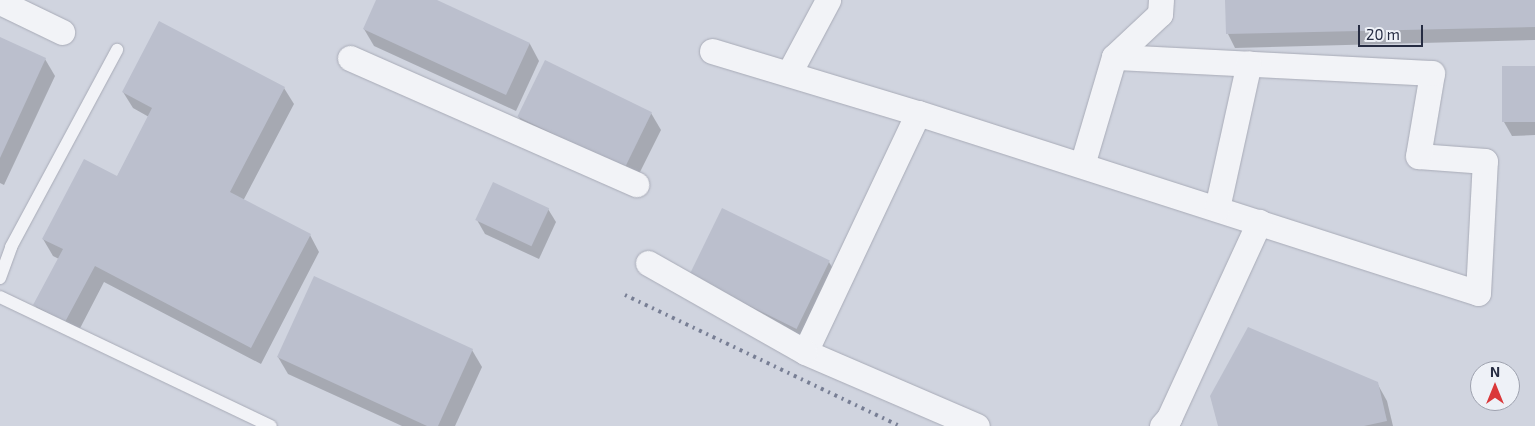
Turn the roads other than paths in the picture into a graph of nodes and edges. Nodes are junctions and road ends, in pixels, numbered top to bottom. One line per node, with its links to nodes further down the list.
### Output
1 (828, 0): 10 (street)
2 (1161, 0): 7 (street)
3 (0, 2): 4 (street)
4 (62, 32)
5 (117, 50): 17 (lane)
6 (712, 51): 10 (street)
7 (1114, 56): 9 (street); 12 (street)
8 (350, 58): 13 (street)
9 (1249, 63): 14 (street); 15 (street)
10 (789, 73): 11 (street)
11 (918, 113): 12 (street); 19 (street)
12 (1082, 165): 14 (street)
13 (636, 184)
14 (1217, 208): 15 (street)
15 (1259, 222): 22 (street)
16 (648, 263): 19 (street)
17 (0, 278)
18 (0, 297): 20 (lane)
19 (805, 352): 21 (street)
20 (270, 426)
21 (977, 426)
22 (1162, 426)

